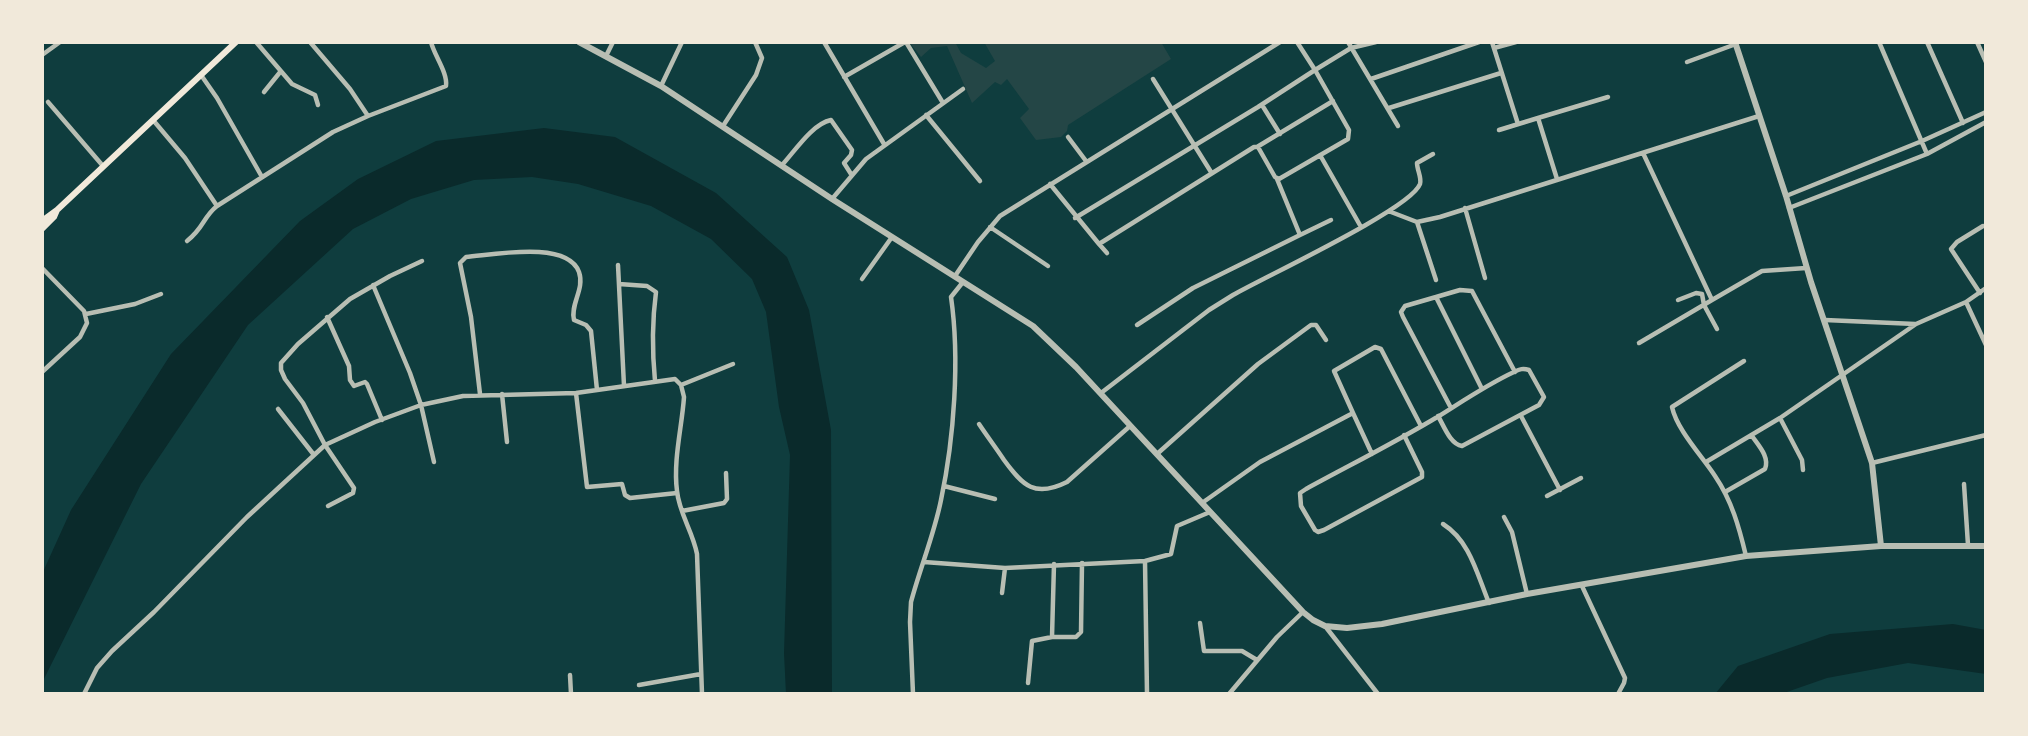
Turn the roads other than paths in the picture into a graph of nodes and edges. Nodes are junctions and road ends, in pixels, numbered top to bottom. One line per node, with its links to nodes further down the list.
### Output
1 (60, 42): 25 (street)
2 (236, 42): 32 (main road)
3 (256, 42): 30 (street)
4 (310, 42): 49 (street)
5 (431, 42): 49 (street)
6 (579, 42): 26 (street)
7 (613, 42): 26 (street)
8 (682, 42): 36 (street)
9 (755, 42): 56 (street)
10 (824, 42): 33 (street)
11 (905, 42): 33 (street); 42 (street)
12 (1280, 42): 46 (street)
13 (1297, 42): 29 (street)
14 (1348, 42): 23 (street)
15 (1376, 42): 23 (street)
16 (1479, 42): 35 (street)
17 (1492, 42): 24 (street)
18 (1516, 42): 24 (street)
19 (1879, 42): 61 (street)
20 (1927, 42): 54 (street)
21 (1977, 42): 28 (street)
22 (1735, 43): 27 (street); 50 (street)
23 (1352, 48): 29 (street); 35 (street)
24 (1494, 48): 31 (street)
25 (42, 55)
26 (606, 56): 36 (street)
27 (1686, 62)
28 (1986, 62)
29 (1315, 70): 40 (street); 44 (street)
30 (281, 71): 38 (street); 43 (street)
31 (1501, 72): 45 (street); 55 (street)
32 (201, 75): 52 (main road); 74 (street)
33 (844, 77): 62 (street)
34 (1153, 79): 46 (street)
35 (1371, 79): 45 (street)
36 (661, 86): 56 (street)
37 (964, 89): 42 (street)
38 (264, 92)
39 (1608, 97): 51 (street)
40 (1333, 101): 59 (street); 67 (street)
41 (48, 102): 70 (street)
42 (943, 103): 48 (street)
43 (318, 104)
44 (1262, 105): 59 (street); 63 (street)
45 (1389, 108): 57 (street)
46 (1171, 109): 63 (street); 69 (street)
47 (1986, 112): 54 (street)
48 (926, 115): 62 (street); 77 (street)
49 (368, 116): 74 (street)
50 (1759, 116): 65 (street); 79 (street)
51 (1538, 118): 55 (street); 76 (street)
52 (153, 120): 70 (main road); 81 (street)
53 (1986, 122): 68 (street)
54 (1963, 123): 61 (street)
55 (1518, 124): 58 (street)
56 (723, 126): 71 (street)
57 (1398, 126)
58 (1499, 130)
59 (1280, 134): 64 (street)
60 (1068, 137): 69 (street)
61 (1922, 141): 68 (street); 79 (street)
62 (884, 144): 73 (street)
63 (1194, 146): 72 (street); 86 (street)
64 (1258, 147): 72 (street); 75 (street)
65 (1643, 153): 76 (street); 116 (street)
66 (1433, 154): 85 (street)
67 (1320, 155): 75 (street); 92 (street)
68 (1927, 155): 83 (street)
69 (1086, 162): 78 (street)
70 (103, 166): 84 (main road)
71 (781, 166): 73 (street); 80 (street)
72 (1211, 172): 97 (street)
73 (852, 175): 80 (street)
74 (262, 177): 81 (street)
75 (1277, 178): 94 (street)
76 (1557, 179): 82 (street)
77 (979, 181)
78 (1049, 184): 86 (street); 91 (street)
79 (1786, 195): 83 (street)
80 (832, 199): 95 (street)
81 (217, 206): 96 (street)
82 (1465, 208): 89 (street); 105 (street)
83 (1789, 208): 103 (street)
84 (57, 210): 88 (main road); 93 (main road)
85 (1390, 212): 89 (street); 92 (street)
86 (1075, 218): 97 (street)
87 (1331, 220): 94 (street)
88 (42, 221)
89 (1418, 222): 107 (street)
90 (1983, 226): 112 (street)
91 (990, 227): 101 (street); 104 (street)
92 (1361, 227): 139 (street)
93 (42, 229)
94 (1300, 235): 123 (street)
95 (892, 236): 104 (street); 106 (street)
96 (187, 241)
97 (1098, 244): 98 (street)
98 (1107, 253)
99 (422, 261): 110 (street)
100 (618, 265): 109 (street)
101 (1048, 266)
102 (42, 268): 119 (street)
103 (1806, 268): 116 (street); 121 (street)
104 (955, 276): 108 (street)
105 (1485, 278)
106 (862, 279)
107 (1436, 280)
108 (963, 282): 139 (street); 168 (street)
109 (619, 284): 133 (street); 135 (street)
110 (373, 285): 120 (street); 142 (street)
111 (1986, 288): 112 (street)
112 (1980, 293): 117 (street)
113 (161, 294): 119 (street)
114 (1436, 297): 131 (street); 136 (street); 143 (street)
115 (1678, 300): 118 (street)
116 (1712, 300): 118 (street)
117 (1966, 302): 122 (street); 127 (street)
118 (1704, 305): 124 (street); 126 (street)
119 (86, 314): 130 (street)
120 (327, 317): 149 (street); 157 (street)
121 (1825, 320): 122 (street); 132 (street)
122 (1916, 324): 132 (street)
123 (1137, 325)
124 (1717, 329)
125 (1326, 340): 158 (street)
126 (1639, 343)
127 (1986, 345)
128 (1744, 361): 162 (street)
129 (733, 364): 134 (street)
130 (42, 372)
131 (1515, 372): 136 (street); 147 (street)
132 (1842, 376): 148 (street); 163 (street)
133 (655, 381): 134 (street); 135 (street)
134 (681, 385): 171 (street)
135 (624, 386): 137 (street)
136 (1482, 389): 143 (street)
137 (597, 390): 138 (street); 140 (street)
138 (576, 393): 141 (street); 171 (street)
139 (1101, 393): 151 (street)
140 (480, 394): 141 (street); 142 (street)
141 (502, 394): 156 (street)
142 (421, 405): 149 (street); 161 (street)
143 (1451, 408): 146 (street)
144 (278, 409): 160 (street)
145 (1353, 412): 152 (street); 159 (street); 174 (street)
146 (1438, 416): 147 (street); 152 (street)
147 (1521, 416): 169 (street)
148 (1780, 418): 155 (street); 164 (street)
149 (382, 420): 157 (street)
150 (979, 424): 151 (street)
151 (1131, 425): 158 (street)
152 (1421, 425): 153 (street)
153 (1404, 435): 159 (street); 159 (street)
154 (1986, 435): 163 (street)
155 (1752, 436): 162 (street); 170 (street)
156 (506, 442)
157 (325, 445): 160 (street); 175 (street)
158 (1157, 454): 174 (street)
159 (1373, 454)
160 (314, 455): 202 (street)
161 (434, 462)
162 (1706, 462): 170 (street)
163 (1872, 463): 181 (street)
164 (1803, 470)
165 (726, 473): 176 (street)
166 (1581, 478): 169 (street)
167 (1964, 484): 180 (street)
168 (944, 486): 173 (street); 185 (street)
169 (1560, 490): 172 (street)
170 (1725, 492): 183 (street)
171 (677, 493): 176 (street)
172 (1547, 496)
173 (995, 499)
174 (1202, 503): 177 (street)
175 (328, 506)
176 (682, 510): 198 (street)
177 (1210, 512): 184 (street); 193 (street)
178 (1504, 517): 191 (street)
179 (1443, 524): 192 (street)
180 (1968, 545): 181 (street); 182 (street)
181 (1881, 546): 183 (street)
182 (1986, 546)
183 (1746, 556): 189 (street)
184 (1145, 561): 186 (street); 206 (street)
185 (924, 562): 188 (street); 205 (street)
186 (1082, 563): 187 (street); 196 (street)
187 (1054, 564): 188 (street); 196 (street)
188 (1005, 568): 190 (street)
189 (1582, 586): 191 (street); 209 (street)
190 (1002, 593)
191 (1527, 594): 192 (street)
192 (1489, 603): 195 (street)
193 (1303, 612): 195 (street); 197 (street)
194 (1200, 623): 197 (street)
195 (1325, 626): 208 (street)
196 (1052, 637): 200 (street)
197 (1257, 660): 207 (street)
198 (701, 674): 201 (street); 204 (street)
199 (570, 675): 203 (street)
200 (1028, 683)
201 (639, 685)
202 (84, 694)
203 (571, 694)
204 (702, 694)
205 (914, 694)
206 (1147, 694)
207 (1229, 694)
208 (1378, 694)
209 (1618, 694)

